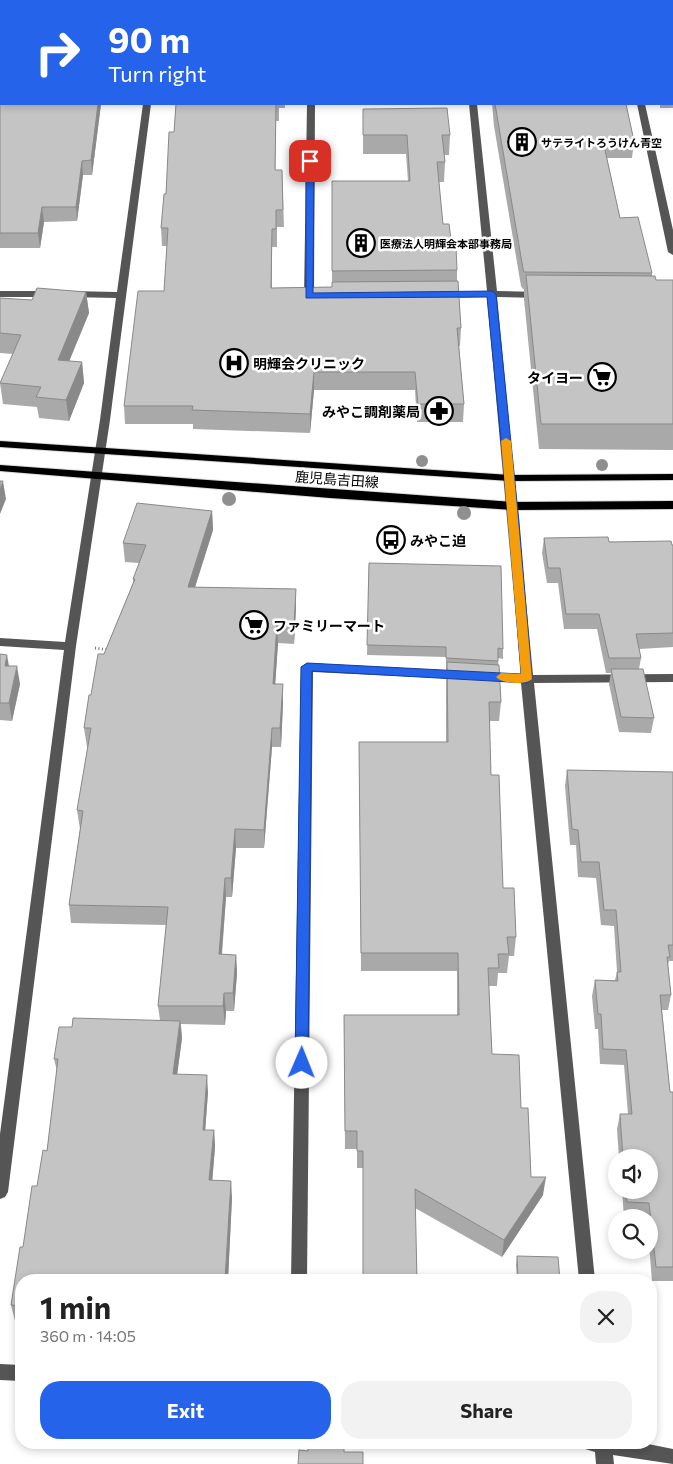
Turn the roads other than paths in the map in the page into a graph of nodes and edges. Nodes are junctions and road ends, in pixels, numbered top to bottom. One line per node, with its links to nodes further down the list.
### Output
1 (147, 105): 8 (street)
2 (311, 105): 11 (street)
3 (473, 105): 7 (street)
4 (641, 105): 5 (street)
5 (673, 252)
6 (0, 294): 8 (street)
7 (492, 294): 9 (street); 10 (street); 17 (street)
8 (121, 295): 13 (street)
9 (434, 295)
10 (549, 295)
11 (328, 296)
12 (0, 444): 13 (main road, 鹿児島吉田線)
13 (100, 452): 15 (street); 17 (main road, 鹿児島吉田線)
14 (0, 468): 15 (main road, 鹿児島吉田線)
15 (97, 475): 19 (main road, 鹿児島吉田線); 21 (street)
16 (673, 477): 17 (main road, 鹿児島吉田線)
17 (510, 478): 19 (street)
18 (673, 504): 19 (main road, 鹿児島吉田線)
19 (512, 506): 23 (street)
20 (0, 642): 21 (street)
21 (70, 646): 24 (street)
22 (673, 678): 23 (street)
23 (527, 679): 25 (street); 26 (street)
24 (0, 1192)
25 (299, 1274)
26 (585, 1274)
27 (0, 1372): 28 (street)
28 (15, 1373)
29 (600, 1449): 32 (street)
30 (630, 1449): 31 (street)
31 (673, 1457)
32 (605, 1464)

